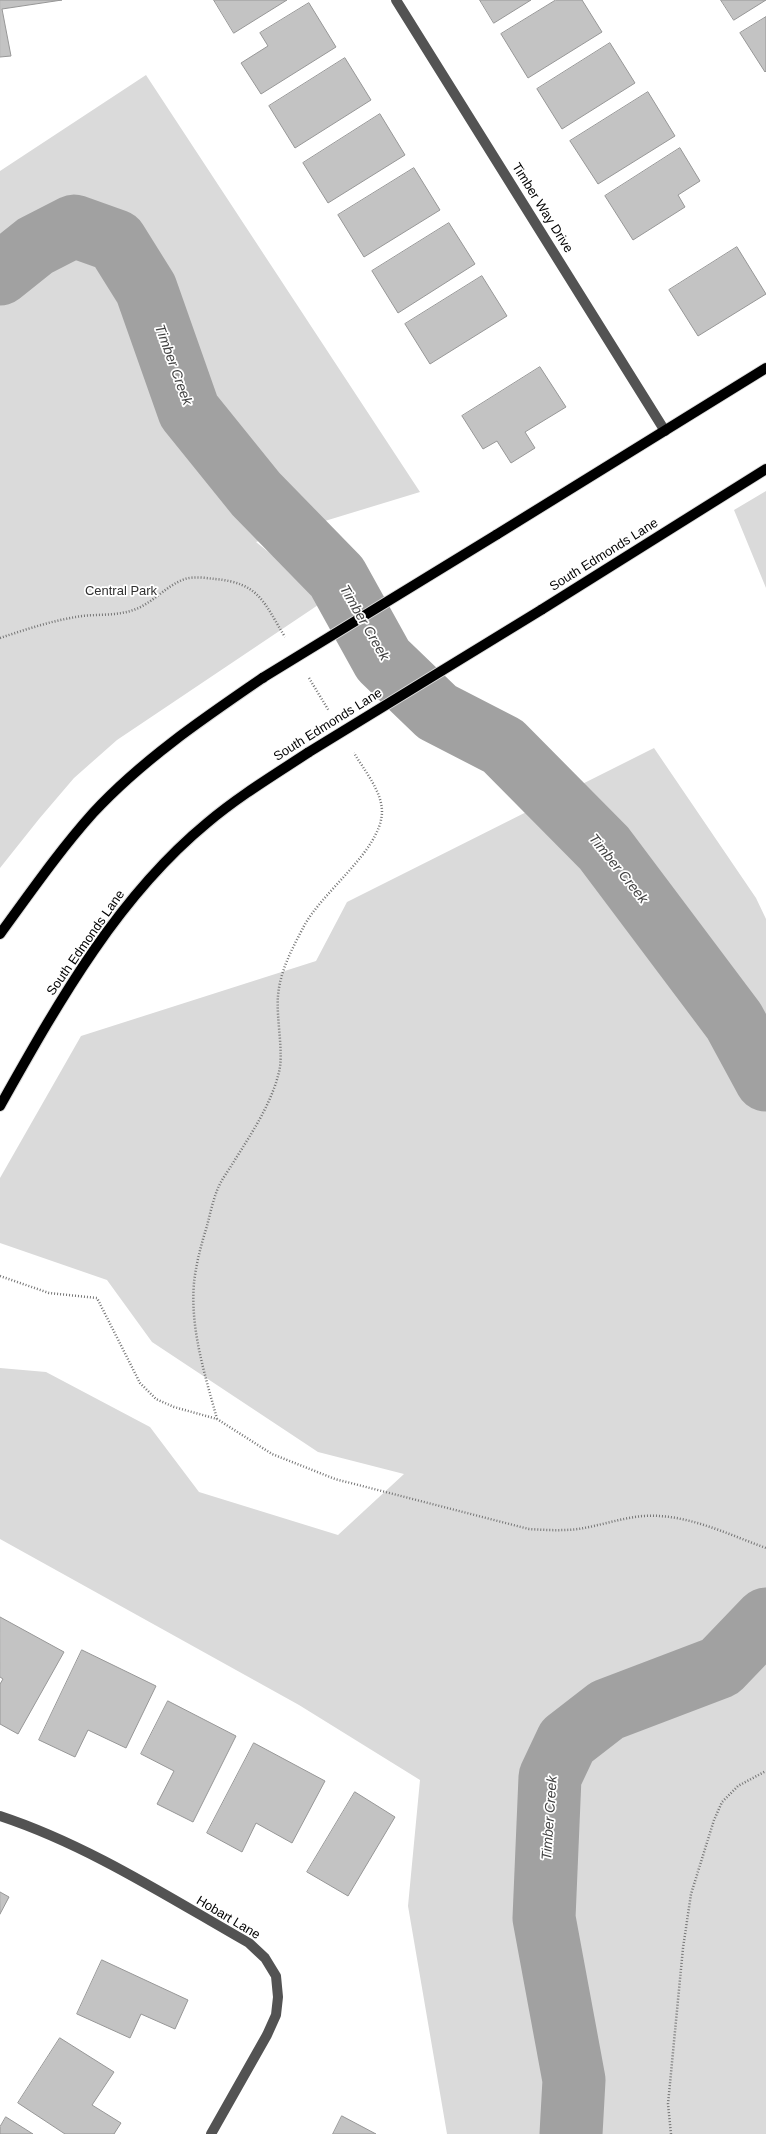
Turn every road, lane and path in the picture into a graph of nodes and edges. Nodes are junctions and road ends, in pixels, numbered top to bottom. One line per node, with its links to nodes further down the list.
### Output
1 (396, 0): 3 (street, Timber Way Drive)
2 (766, 368): 3 (main road)
3 (665, 431): 10 (main road, bridge)
4 (766, 469): 11 (main road, South Edmonds Lane, bridge)
5 (0, 638): 6 (path)
6 (286, 638)
7 (306, 672): 8 (path)
8 (330, 712)
9 (350, 746): 13 (path)
10 (0, 934)
11 (0, 1106)
12 (0, 1276): 13 (path)
13 (217, 1419): 14 (path)
14 (766, 1548)
15 (766, 1770): 18 (path)
16 (0, 1816): 17 (street, Hobart Lane)
17 (211, 2134)
18 (671, 2134)

